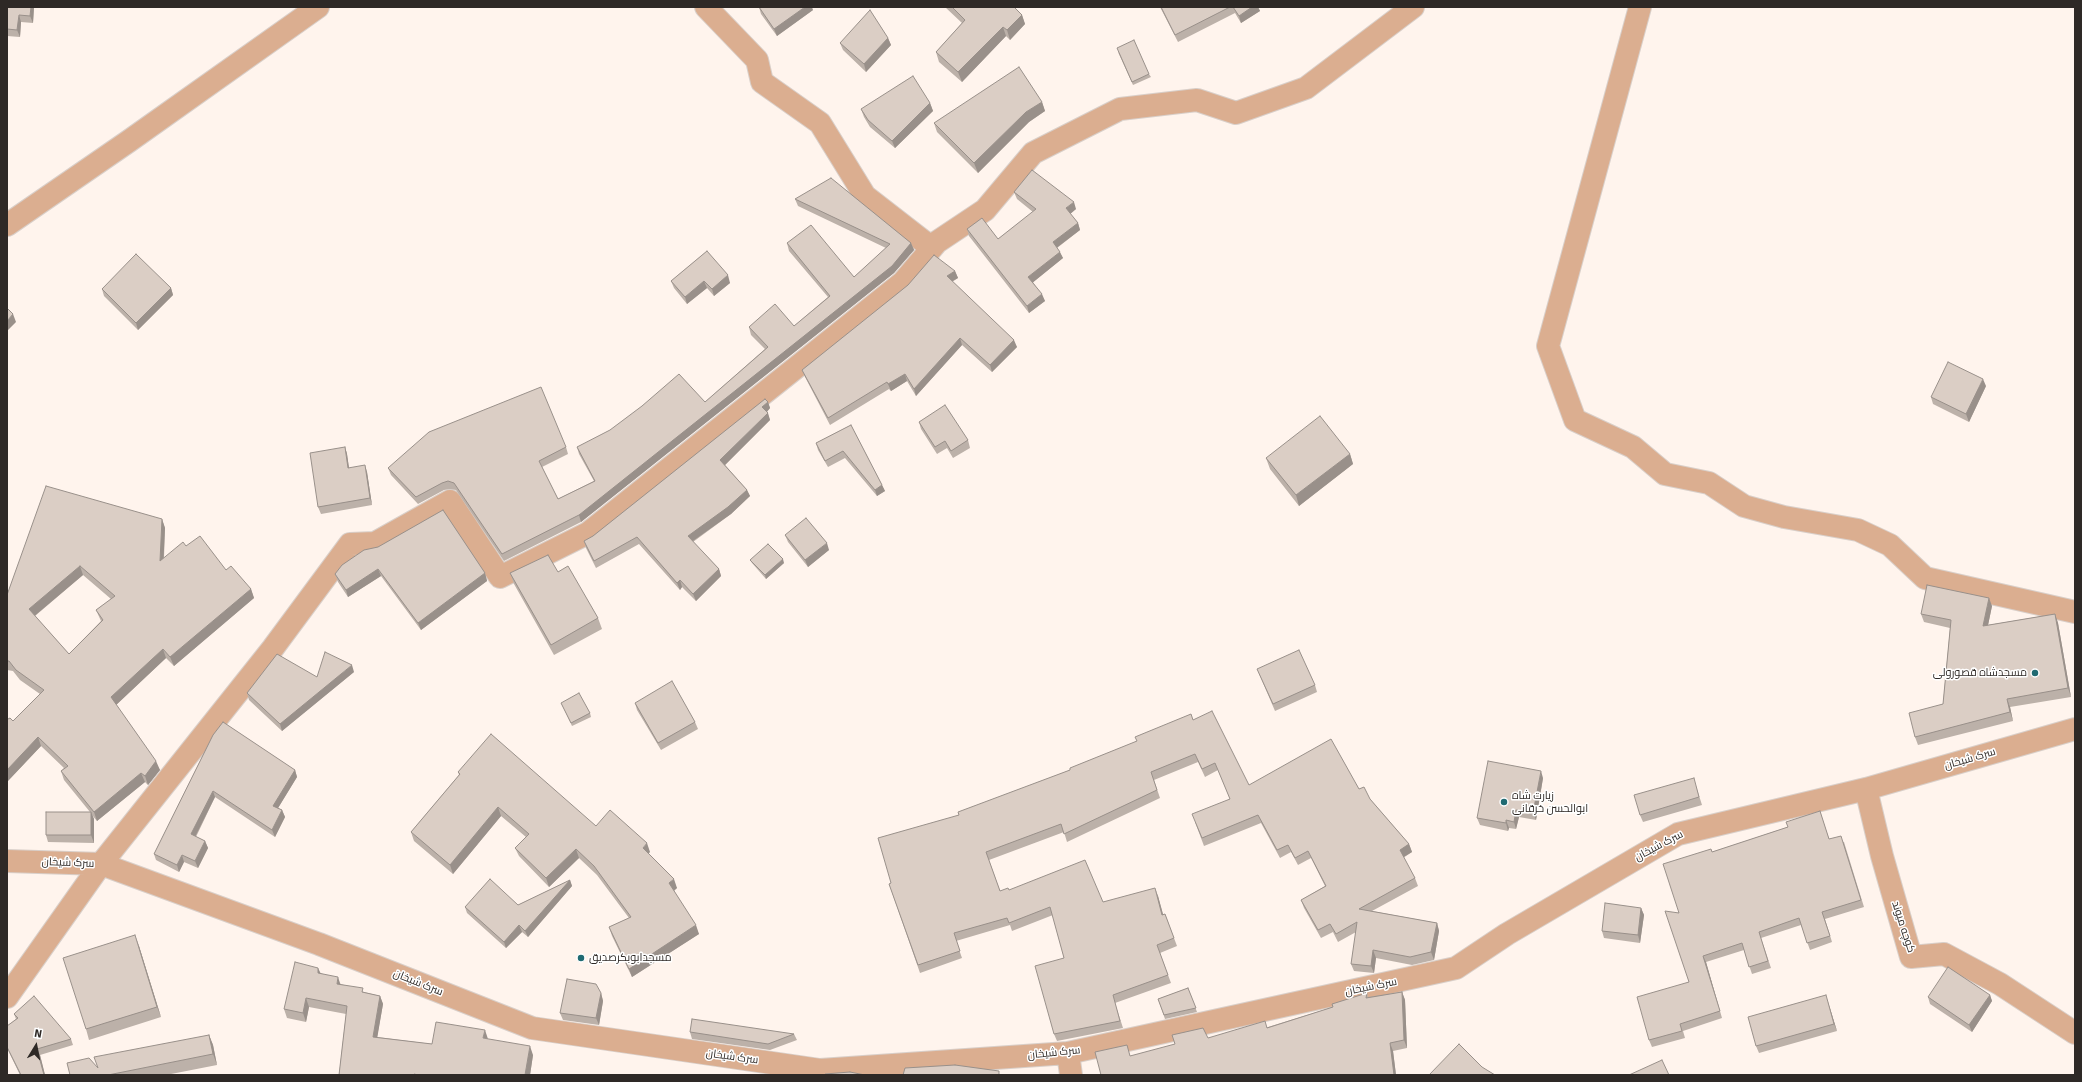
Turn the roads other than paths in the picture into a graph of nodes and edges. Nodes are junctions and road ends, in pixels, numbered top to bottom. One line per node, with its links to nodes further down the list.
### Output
1 (318, 7): 5 (street)
2 (706, 7): 6 (street)
3 (1413, 7): 6 (street)
4 (1640, 7): 7 (street)
5 (7, 225)
6 (932, 248): 11 (street)
7 (2075, 612)
8 (2075, 729): 9 (street, سرک شیخان)
9 (1866, 789): 13 (street, کوچه میوند); 14 (street, سرک شیخان)
10 (7, 861): 11 (street, سرک شیخان)
11 (101, 864): 12 (street); 14 (street, سرک شیخان)
12 (7, 997)
13 (2075, 1033)
14 (1068, 1054): 15 (street)
15 (1071, 1075)

